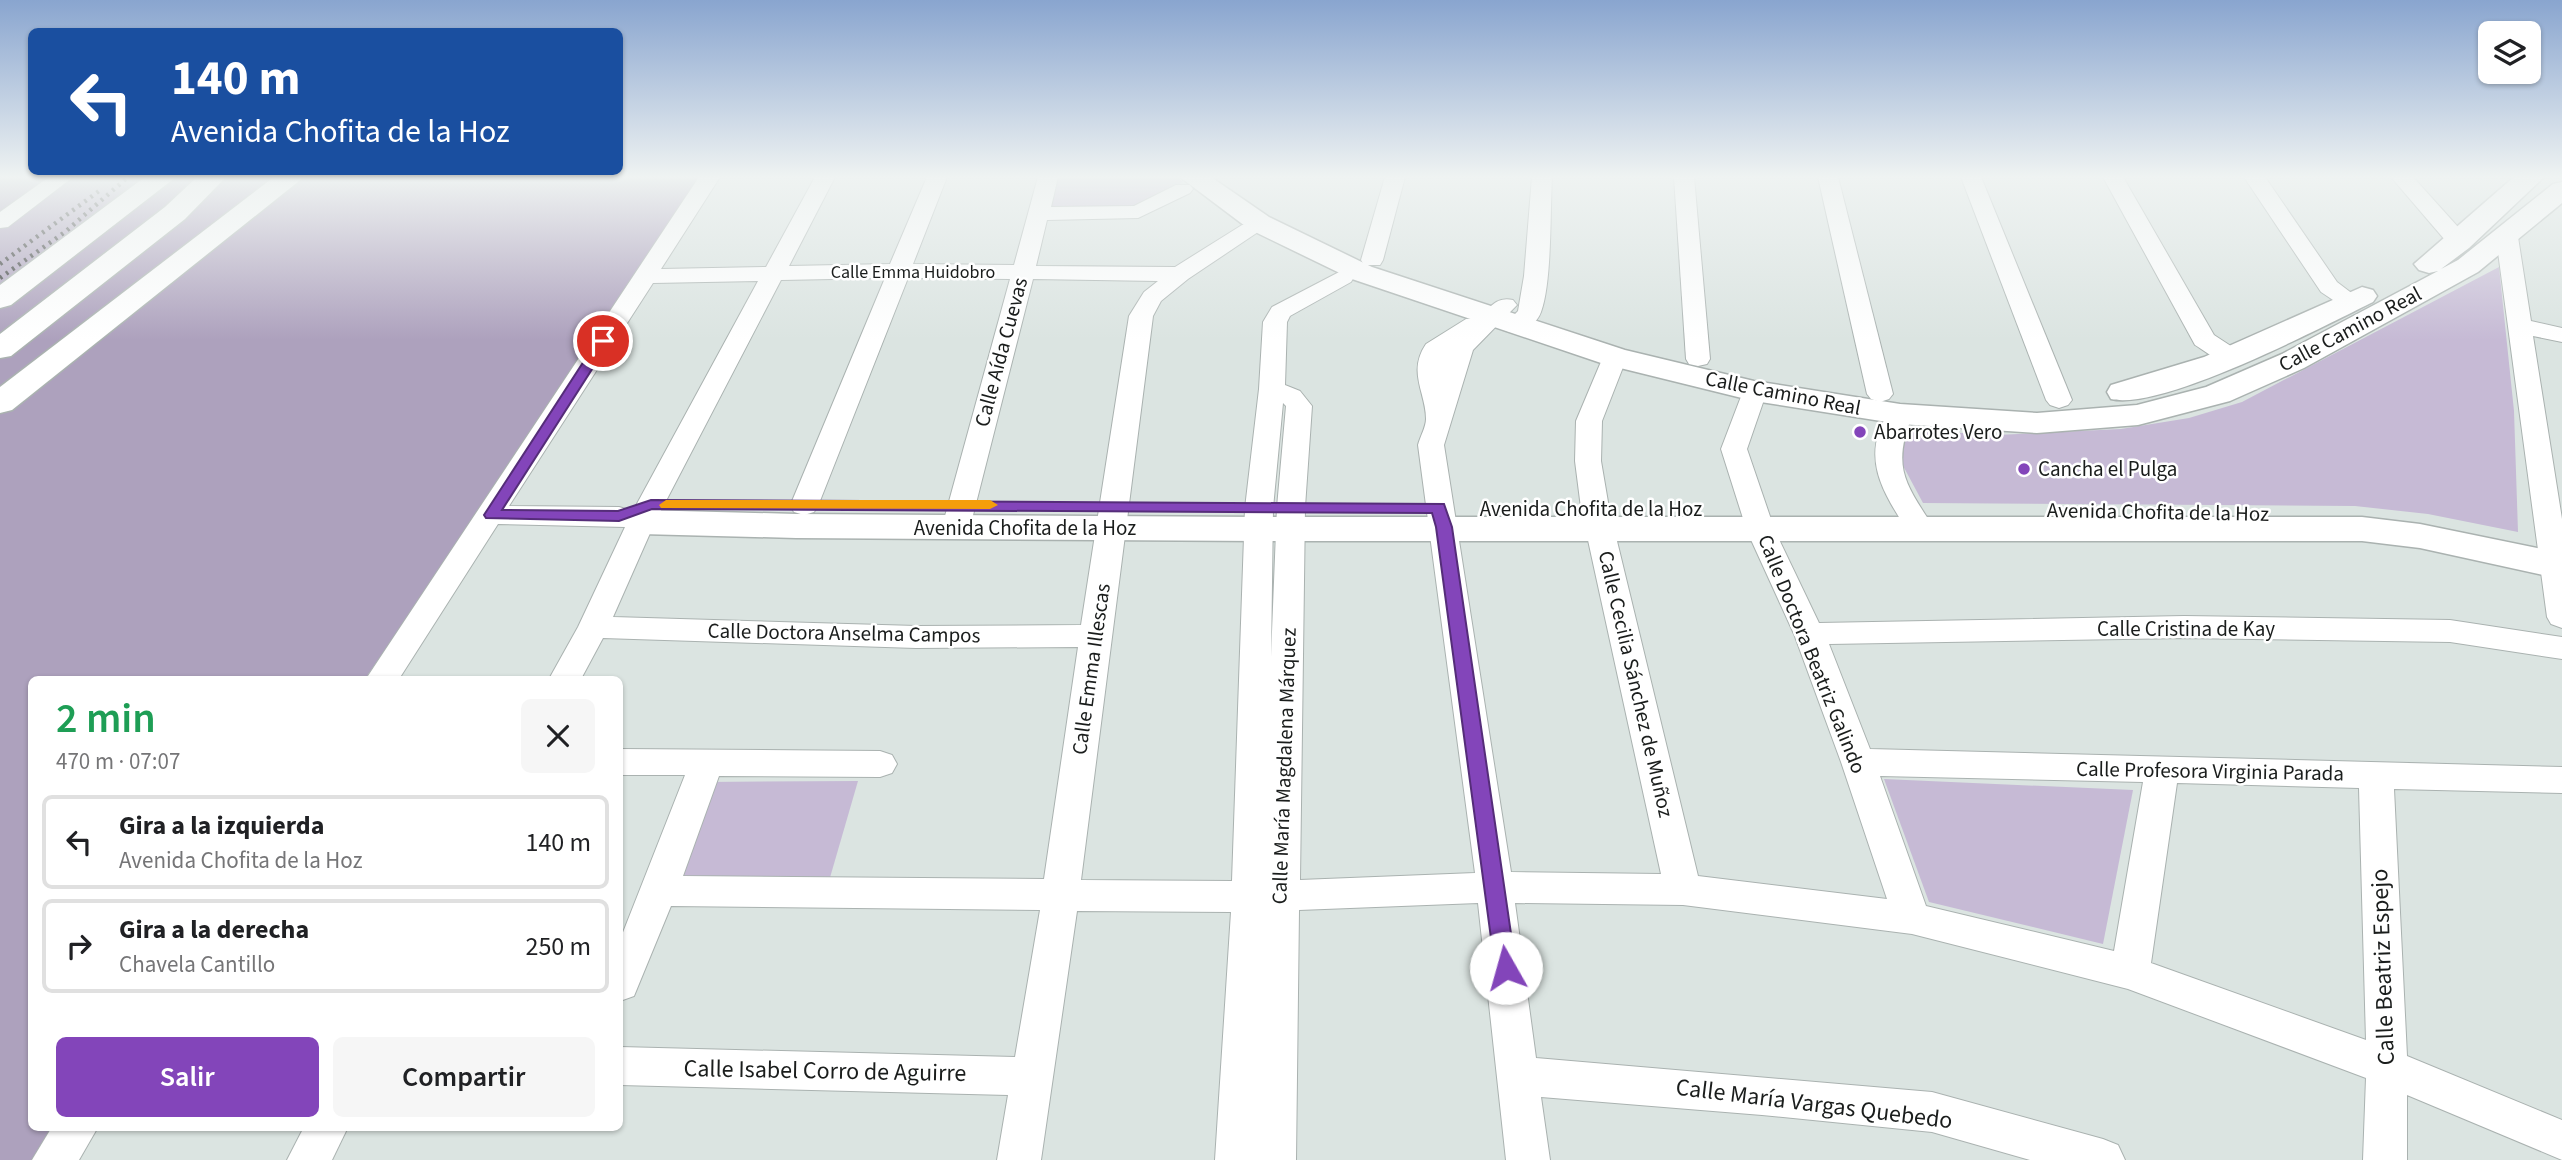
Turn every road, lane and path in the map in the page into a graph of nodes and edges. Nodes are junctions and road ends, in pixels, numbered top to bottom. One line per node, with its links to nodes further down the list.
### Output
1 (91, 231): 30 (main road)
2 (152, 231): 35 (main road)
3 (221, 231): 41 (main road)
4 (674, 231): 28 (street)
5 (795, 231): 25 (street)
6 (915, 231): 24 (street)
7 (1033, 231): 26 (street, Calle Aída Cuevas)
8 (1248, 231): 27 (street, Calle Emma Illescas)
9 (1276, 231): 32 (main road, Calle Camino Real)
10 (1303, 231): 23 (main road, Calle Camino Real)
11 (1380, 231): 23 (street)
12 (1538, 231): 32 (street)
13 (1688, 231): 38 (street)
14 (1843, 231): 42 (street)
15 (1992, 231): 40 (street)
16 (2143, 231): 37 (street)
17 (2291, 231): 31 (street)
18 (2449, 231): 22 (street)
19 (2470, 231): 22 (main road, Calle Camino Real)
20 (2514, 231): 21 (main road, Calle Camino Real)
21 (2507, 237): 33 (street); 42 (main road, Calle Camino Real)
22 (2459, 242): 31 (main road, Calle Camino Real)
23 (1372, 260): 32 (main road, Calle Camino Real)
24 (898, 271): 25 (street, Calle Emma Huidobro); 26 (street, Calle Emma Huidobro); 43 (street)
25 (773, 272): 28 (street, Calle Emma Huidobro); 44 (street)
26 (1022, 272): 27 (street, Calle Emma Huidobro); 46 (street, Calle Aída Cuevas)
27 (1180, 274): 47 (street, Calle Emma Illescas)
28 (645, 276): 45 (street)
29 (1343, 277): 49 (street, Calle María Magdalena Márquez)
30 (0, 299)
31 (2350, 302): 37 (main road, Calle Camino Real)
32 (1510, 315): 36 (main road, Calle Camino Real); 38 (main road, Calle Camino Real); 48 (street)
33 (2519, 325): 34 (street); 53 (street)
34 (2562, 335)
35 (0, 349)
36 (1615, 357): 39 (main road, Calle Camino Real); 50 (street, Calle Cecilia Sánchez de Muñoz)
37 (2231, 358): 40 (main road, Calle Camino Real)
38 (1698, 359): 42 (main road, Calle Camino Real)
39 (1754, 391): 42 (main road, Calle Camino Real); 52 (street, Calle Doctora Beatriz Galindo)
40 (2059, 400): 42 (main road, Calle Camino Real)
41 (0, 403)
42 (1890, 404): 51 (street)
43 (804, 506): 44 (main road, Avenida Chofita de la Hoz); 46 (main road, Avenida Chofita de la Hoz)
44 (637, 514): 45 (street, Avenida Chofita de la Hoz); 46 (main road, Avenida Chofita de la Hoz); 55 (street)
45 (491, 515): 59 (street)
46 (958, 516): 47 (main road, Avenida Chofita de la Hoz)
47 (1112, 517): 49 (main road, Avenida Chofita de la Hoz); 57 (street, Calle Emma Illescas)
48 (1441, 517): 49 (main road, Avenida Chofita de la Hoz); 50 (main road, Avenida Chofita de la Hoz); 68 (street)
49 (1275, 518): 72 (street, Calle María Magdalena Márquez)
50 (1598, 518): 52 (main road, Avenida Chofita de la Hoz); 69 (street, Calle Cecilia Sánchez de Muñoz)
51 (1913, 518): 52 (main road, Avenida Chofita de la Hoz); 53 (main road, Avenida Chofita de la Hoz)
52 (1758, 521): 56 (street, Calle Doctora Beatriz Galindo)
53 (2557, 557): 54 (street)
54 (2562, 617)
55 (593, 627): 57 (street, Calle Doctora Anselma Campos); 60 (street)
56 (1809, 634): 58 (street, Calle Cristina de Kay); 63 (street, Calle Doctora Beatriz Galindo)
57 (1095, 636): 71 (street, Calle Emma Illescas)
58 (2562, 648)
59 (384, 676)
60 (567, 676)
61 (623, 762): 62 (street)
62 (707, 762): 64 (street); 70 (street)
63 (1858, 762): 65 (street, Calle Profesora Virginia Parada); 73 (street, Calle Doctora Beatriz Galindo)
64 (880, 764)
65 (2162, 771): 66 (street, Calle Profesora Virginia Parada); 74 (street)
66 (2376, 774): 67 (street, Calle Profesora Virginia Parada); 77 (street, Calle Beatriz Espejo)
67 (2562, 780)
68 (1495, 887): 69 (street); 72 (street); 79 (street)
69 (1683, 890): 73 (street)
70 (659, 891): 71 (street); 75 (street)
71 (1061, 893): 72 (street); 78 (street, Calle Emma Illescas)
72 (1266, 896): 86 (street, Calle María Magdalena Márquez); 87 (street, Calle María Magdalena Márquez)
73 (1912, 918): 74 (street)
74 (2130, 972): 77 (street)
75 (623, 977)
76 (623, 1066): 78 (street, Calle Isabel Corro de Aguirre)
77 (2387, 1067): 82 (street); 90 (street, Calle Beatriz Espejo)
78 (1030, 1076): 85 (street, Calle Emma Illescas)
79 (1520, 1076): 88 (street); 89 (street, Calle María Vargas Quebedo)
80 (74, 1131): 83 (street)
81 (325, 1131): 84 (street)
82 (2562, 1141)
83 (54, 1160)
84 (309, 1160)
85 (1019, 1160)
86 (1237, 1160)
87 (1273, 1160)
88 (1528, 1160)
89 (2103, 1160)
90 (2385, 1160)

